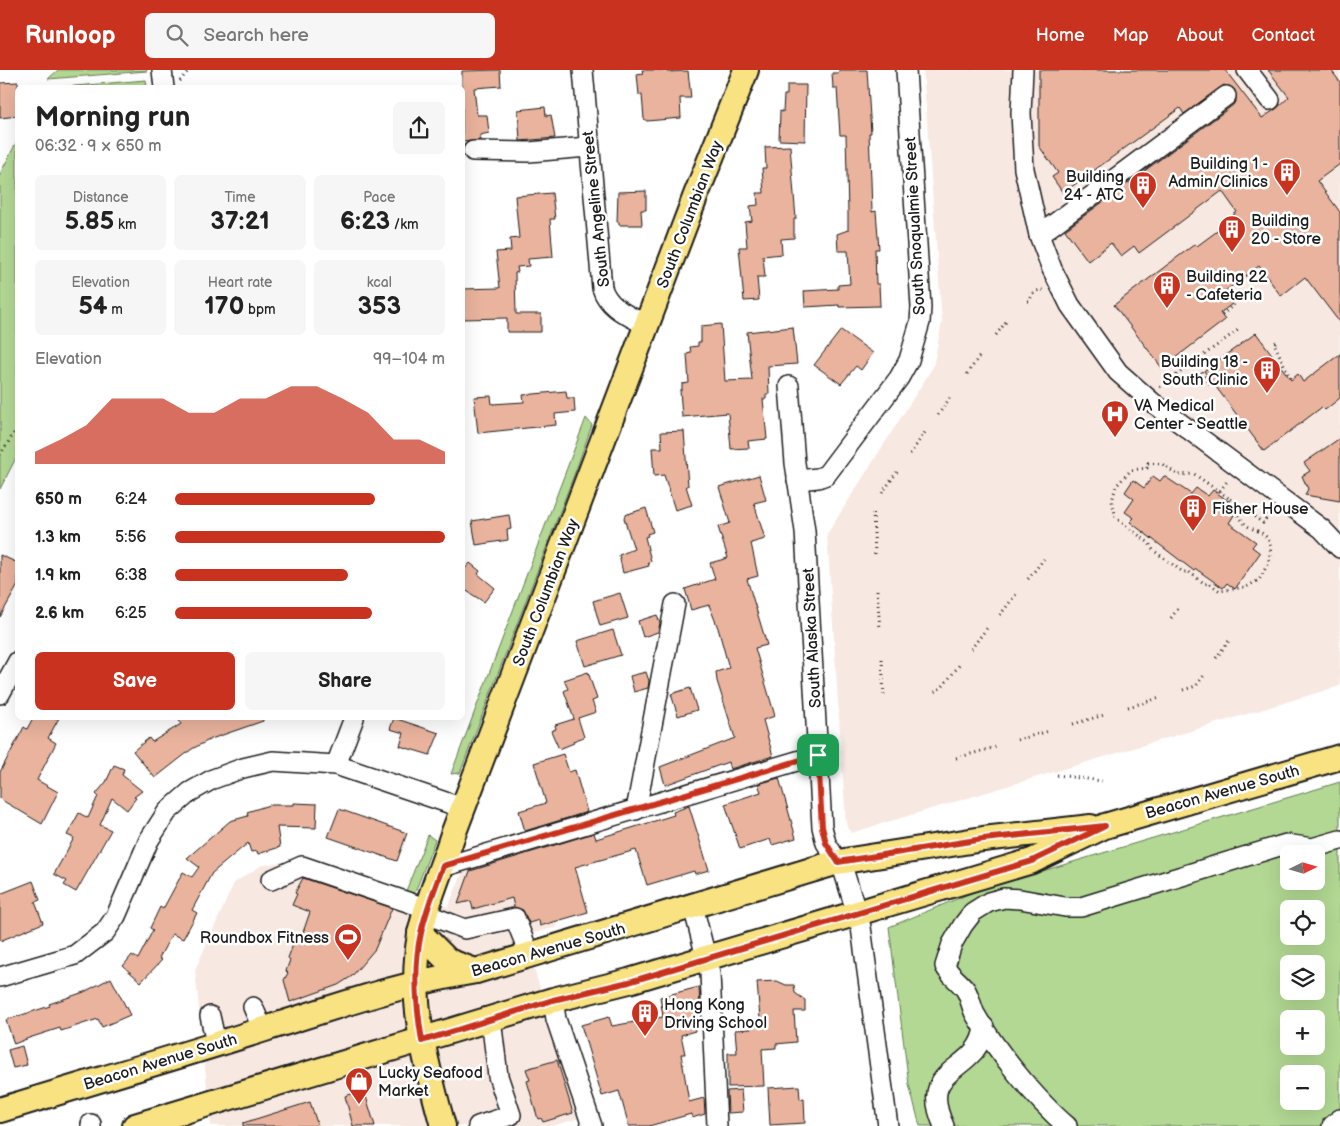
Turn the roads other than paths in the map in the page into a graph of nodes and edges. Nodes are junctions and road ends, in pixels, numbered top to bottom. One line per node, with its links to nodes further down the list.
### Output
1 (162, 70): 7 (street)
2 (583, 70): 10 (street, South Angeline Street)
3 (746, 70): 13 (main road, South Columbian Way)
4 (906, 70): 15 (street, South Snoqualmie Street)
5 (1023, 70): 12 (street)
6 (1247, 70): 9 (street)
7 (164, 85)
8 (1226, 96): 12 (street)
9 (1270, 100)
10 (588, 147): 11 (street); 13 (street, South Angeline Street)
11 (473, 151)
12 (1039, 235): 16 (street)
13 (646, 325): 24 (main road, South Columbian Way)
14 (789, 386): 15 (street, South Alaska Street)
15 (797, 480): 21 (street, South Alaska Street)
16 (1340, 548)
17 (675, 604): 25 (street)
18 (15, 666): 19 (street)
19 (0, 694)
20 (353, 720): 23 (street)
21 (818, 755): 25 (street); 28 (street, South Alaska Street)
22 (1340, 757): 26 (main road, Beacon Avenue South)
23 (336, 765): 24 (street); 37 (street)
24 (463, 808): 29 (main road, South Columbian Way)
25 (636, 810): 29 (street)
26 (1105, 826): 28 (main road, Beacon Avenue South); 32 (main road, Beacon Avenue South)
27 (1340, 840): 43 (street)
28 (838, 862): 31 (main road, Beacon Avenue South); 32 (street, South Alaska Street)
29 (443, 866): 33 (main road, South Columbian Way)
30 (271, 880): 33 (street)
31 (693, 906): 34 (main road, Beacon Avenue South); 35 (street)
32 (857, 912): 35 (main road, Beacon Avenue South); 54 (street, South Alaska Street)
33 (425, 919): 34 (street); 36 (main road); 38 (main road, South Columbian Way)
34 (530, 956): 36 (main road, Beacon Avenue South)
35 (707, 958): 39 (main road, Beacon Avenue South); 53 (street)
36 (476, 971): 38 (main road, Beacon Avenue South)
37 (0, 977)
38 (416, 983): 44 (main road, Beacon Avenue South); 45 (main road, South Columbian Way)
39 (553, 1000): 42 (main road, Beacon Avenue South); 52 (street)
40 (253, 1007): 44 (street)
41 (210, 1016): 46 (street)
42 (491, 1019): 45 (main road, Beacon Avenue South); 51 (street)
43 (984, 1027): 55 (street); 56 (street)
44 (263, 1030): 46 (main road, Beacon Avenue South)
45 (422, 1041): 48 (main road, Beacon Avenue South); 50 (main road, South Columbian Way)
46 (216, 1044): 47 (main road, Beacon Avenue South)
47 (0, 1110)
48 (145, 1118)
49 (1340, 1119): 57 (street)
50 (443, 1126)
51 (478, 1126)
52 (592, 1126)
53 (717, 1126)
54 (888, 1126)
55 (944, 1126)
56 (1067, 1126)
57 (1332, 1126)

